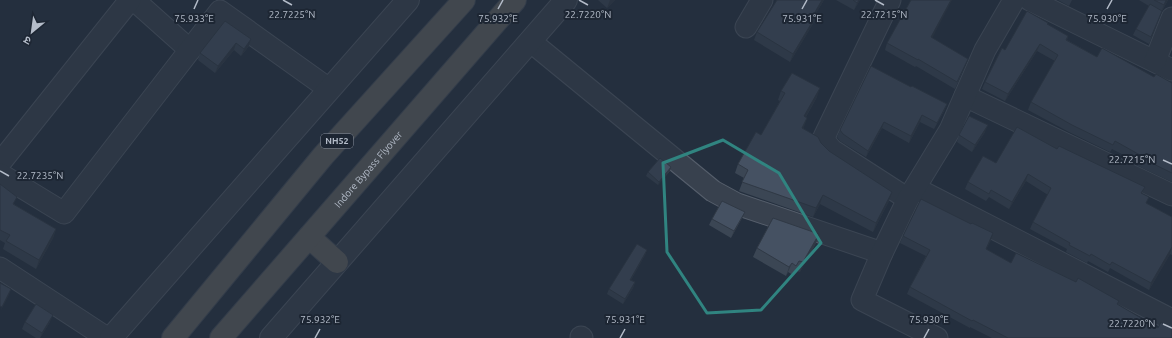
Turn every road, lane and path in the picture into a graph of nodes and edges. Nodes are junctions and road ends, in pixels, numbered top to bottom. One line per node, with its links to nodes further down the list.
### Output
1 (130, 0): 18 (street)
2 (134, 0): 14 (street)
3 (408, 0): 16 (street)
4 (464, 0): 29 (highway, NH52)
5 (515, 0): 22 (highway, Indore Bypass Flyover)
6 (566, 0): 13 (street)
7 (762, 0): 12 (street)
8 (890, 0): 20 (street)
9 (1014, 0): 17 (street)
10 (1030, 0): 15 (street)
11 (1172, 18): 15 (street)
12 (746, 27)
13 (530, 41): 23 (street); 24 (street)
14 (190, 50): 16 (street); 19 (street)
15 (1163, 65)
16 (329, 89): 28 (street)
17 (965, 96): 20 (street); 21 (street)
18 (0, 163)
19 (0, 174)
20 (911, 193): 23 (street); 26 (street)
21 (1172, 195)
22 (308, 237): 24 (highway); 30 (highway, Indore Bypass Flyover)
23 (882, 253): 32 (street)
24 (337, 262): 31 (street)
25 (0, 268): 27 (street)
26 (1172, 320)
27 (107, 338)
28 (111, 338)
29 (172, 338)
30 (221, 338)
31 (271, 338)
32 (936, 338)

